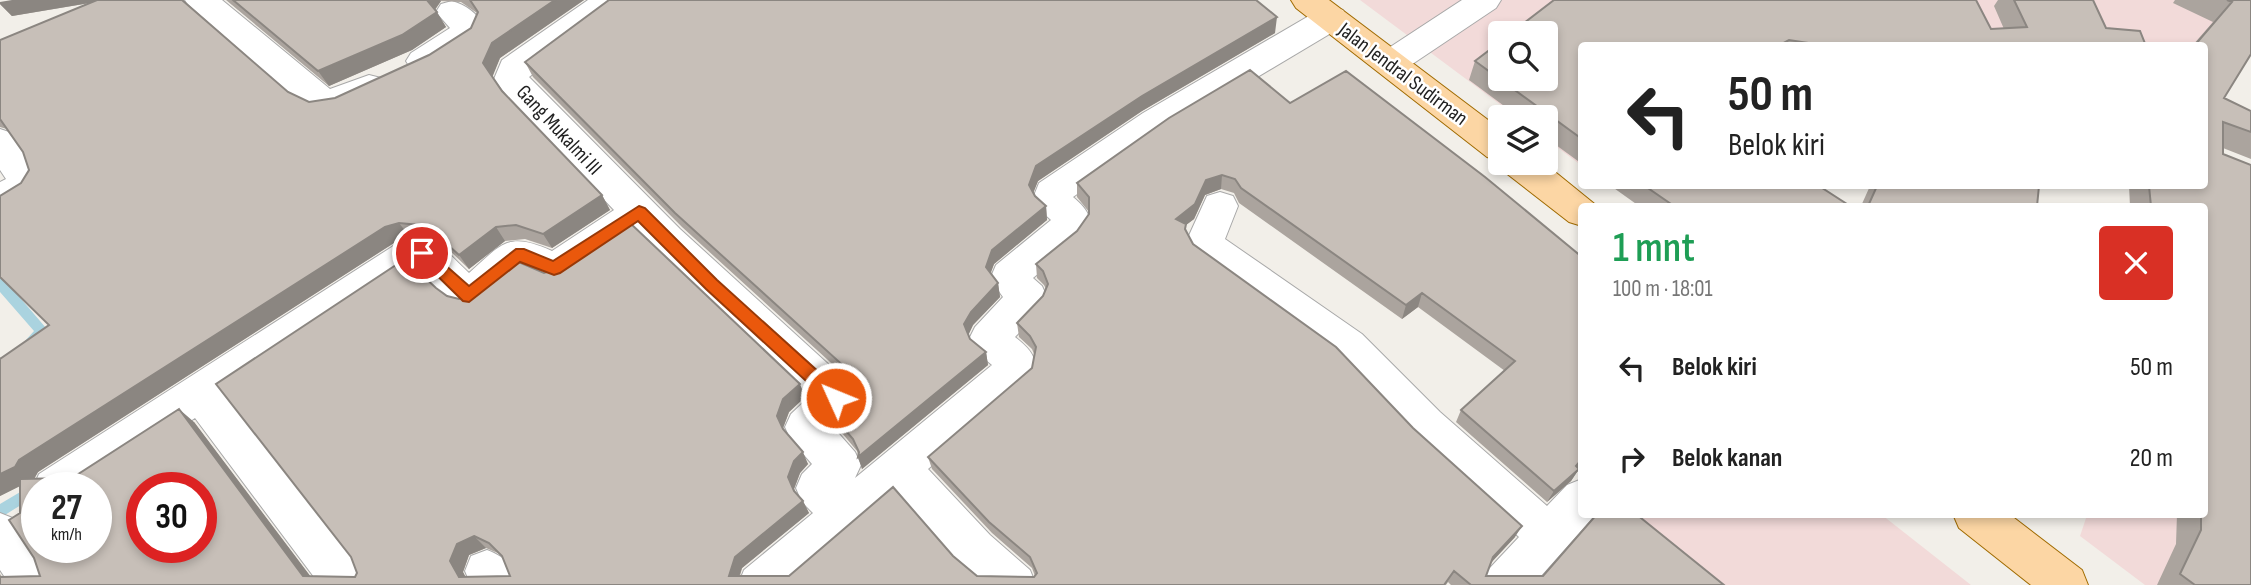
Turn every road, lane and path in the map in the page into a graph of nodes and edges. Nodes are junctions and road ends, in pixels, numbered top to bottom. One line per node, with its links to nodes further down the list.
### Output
1 (201, 0): 4 (street)
2 (610, 0): 13 (street, Gang Mukalmi III)
3 (1485, 0): 6 (street)
4 (451, 4)
5 (1319, 9): 6 (main road, Jalan Jendral Sudirman); 15 (street)
6 (1390, 63): 7 (main road, Jalan Jendral Sudirman)
7 (1488, 139)
8 (0, 142): 10 (street)
9 (1534, 175): 12 (main road)
10 (0, 200)
11 (1220, 206): 23 (street)
12 (1578, 209)
13 (639, 212): 14 (street); 19 (street)
14 (201, 394): 16 (street); 25 (street)
15 (899, 467): 19 (street); 27 (street)
16 (79, 472)
17 (1578, 503): 23 (street)
18 (21, 510): 21 (street)
19 (845, 514): 26 (street)
20 (1979, 518): 29 (main road)
21 (0, 523)
22 (0, 533): 24 (street)
23 (1549, 535): 28 (street)
24 (36, 585)
25 (347, 585)
26 (760, 585)
27 (1014, 585)
28 (1504, 585)
29 (2066, 585)

